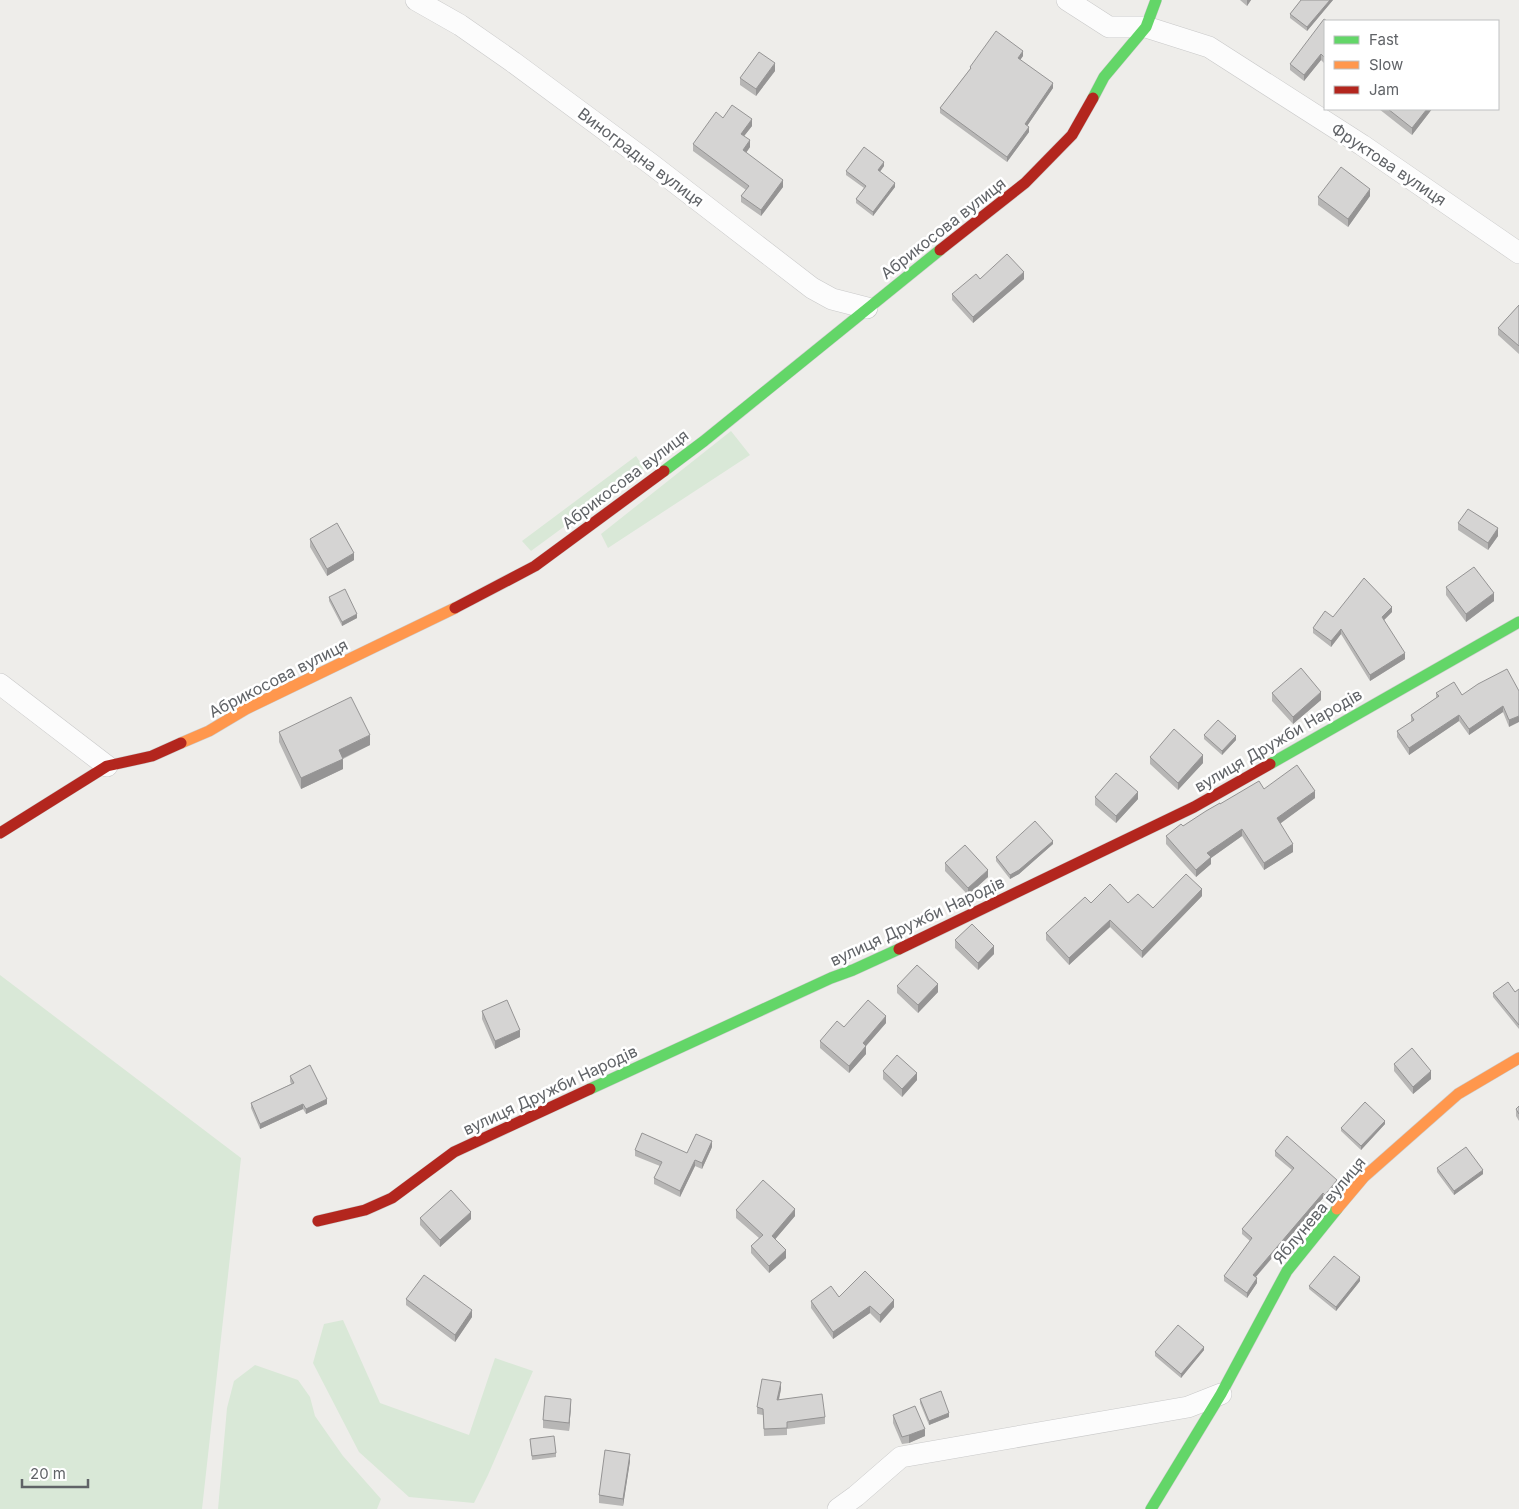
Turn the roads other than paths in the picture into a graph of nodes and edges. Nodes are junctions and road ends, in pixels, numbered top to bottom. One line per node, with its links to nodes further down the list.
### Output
1 (416, 0): 6 (street, Виноградна вулиця)
2 (1067, 0): 4 (street, Фруктова вулиця)
3 (1156, 0): 4 (street, Абрикосова вулиця)
4 (1146, 27): 5 (street, Фруктова вулиця); 6 (street, Абрикосова вулиця)
5 (1519, 252)
6 (867, 308): 9 (street, Абрикосова вулиця)
7 (1519, 622): 12 (street, вулиця Дружби Народів)
8 (0, 684): 9 (street)
9 (107, 766): 10 (street, Абрикосова вулиця)
10 (0, 833)
11 (1519, 1058): 13 (street, Яблунева вулиця)
12 (318, 1221)
13 (1221, 1394): 14 (street); 15 (street, Яблунева вулиця)
14 (838, 1509)
15 (1152, 1509)

